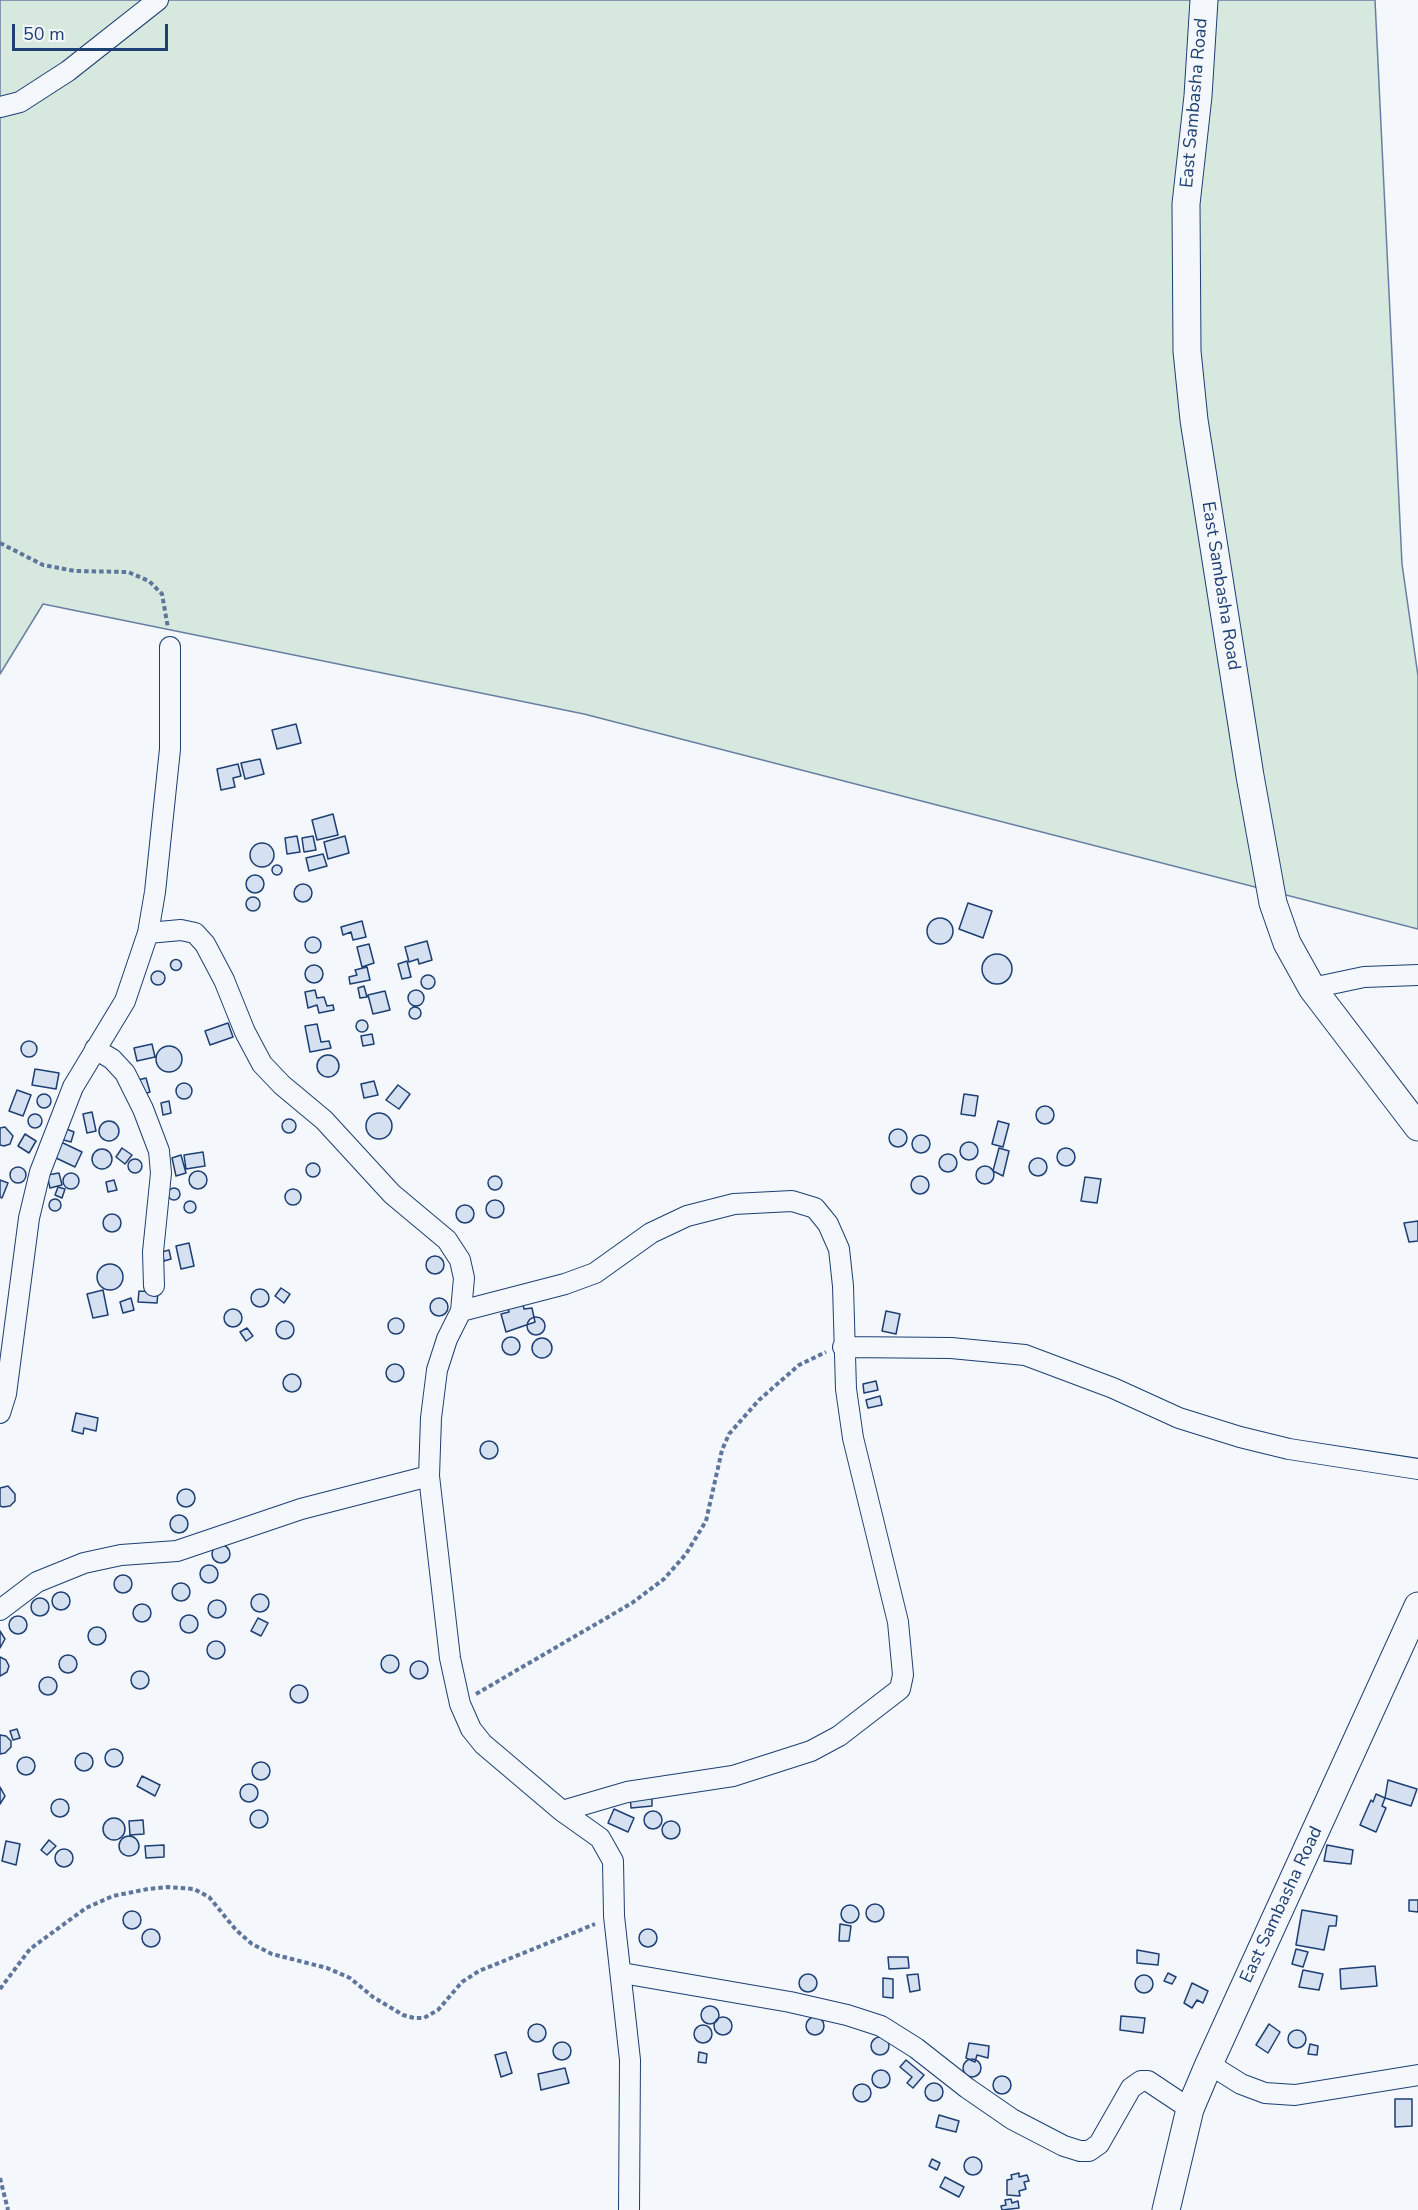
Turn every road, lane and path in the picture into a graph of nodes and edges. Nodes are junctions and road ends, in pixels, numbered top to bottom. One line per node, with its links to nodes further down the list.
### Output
1 (158, 0): 3 (street)
2 (1204, 0): 8 (street, East Sambasha Road)
3 (0, 107)
4 (0, 543): 5 (path)
5 (170, 647): 6 (street)
6 (148, 933): 9 (street); 12 (street)
7 (1418, 975): 8 (street)
8 (1312, 988): 10 (street, East Sambasha Road)
9 (95, 1049): 11 (street); 14 (street)
10 (1418, 1127)
11 (154, 1286)
12 (461, 1311): 13 (street); 16 (street)
13 (843, 1347): 15 (street); 19 (path); 20 (street)
14 (0, 1413)
15 (1418, 1469)
16 (429, 1476): 18 (street); 19 (street)
17 (1418, 1606): 24 (street, East Sambasha Road)
18 (0, 1610)
19 (460, 1704): 20 (street)
20 (562, 1811): 21 (street)
21 (614, 1916): 22 (street); 23 (path)
22 (622, 1972): 26 (street); 29 (street)
23 (0, 1989)
24 (1209, 2064): 25 (street); 26 (street, East Sambasha Road)
25 (1418, 2074)
26 (1190, 2109): 30 (street, East Sambasha Road)
27 (0, 2178): 28 (path)
28 (8, 2210)
29 (629, 2210)
30 (1166, 2210)

